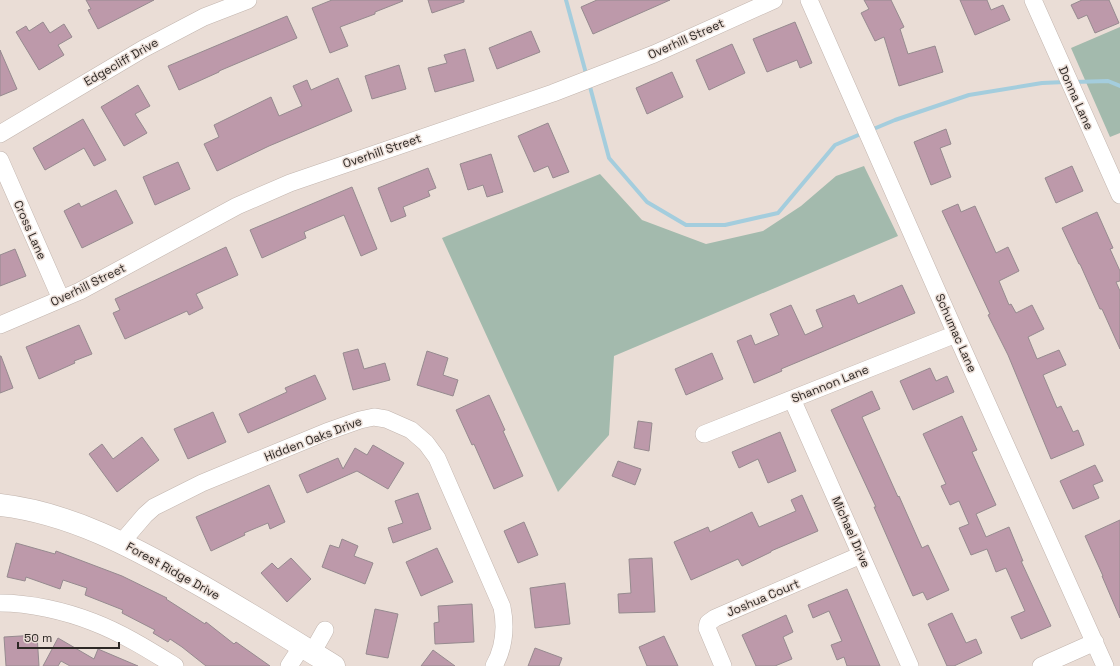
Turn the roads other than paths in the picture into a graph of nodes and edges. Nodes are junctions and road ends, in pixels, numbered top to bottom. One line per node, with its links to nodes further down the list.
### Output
1 (248, 0): 5 (street, Edgecliff Drive)
2 (774, 0): 8 (street, Overhill Street)
3 (809, 0): 10 (street, Schumac Lane)
4 (1033, 0): 7 (street, Donna Lane)
5 (0, 134)
6 (0, 160): 8 (street, Cross Lane)
7 (1120, 195)
8 (61, 299): 9 (street, Overhill Street)
9 (0, 325)
10 (956, 334): 11 (street, Shannon Lane); 18 (street, Schumac Lane)
11 (792, 399): 12 (street, Shannon Lane); 15 (street, Michael Drive)
12 (704, 434)
13 (0, 505): 14 (main road, Forest Ridge Drive)
14 (121, 543): 19 (main road, Forest Ridge Drive); 23 (street, Hidden Oaks Drive)
15 (861, 555): 24 (street, Joshua Court); 25 (street, Michael Drive)
16 (0, 603): 20 (street)
17 (325, 630): 19 (street)
18 (1095, 642): 26 (street); 27 (street, Schumac Lane)
19 (307, 649): 21 (street); 22 (main road, Forest Ridge Drive)
20 (175, 666)
21 (289, 666)
22 (334, 666)
23 (494, 666)
24 (723, 666)
25 (910, 666)
26 (1040, 666)
27 (1105, 666)

